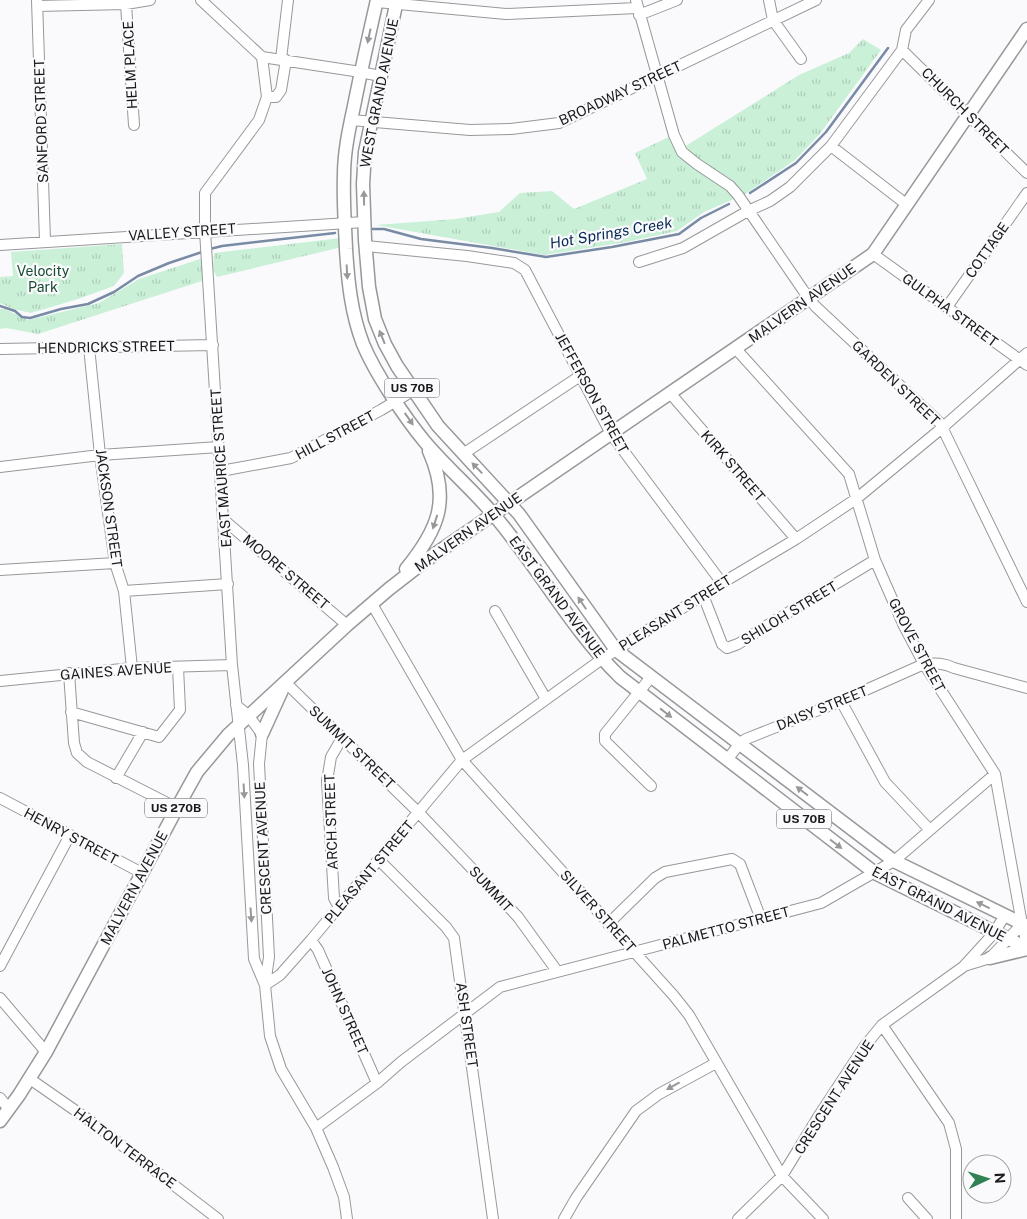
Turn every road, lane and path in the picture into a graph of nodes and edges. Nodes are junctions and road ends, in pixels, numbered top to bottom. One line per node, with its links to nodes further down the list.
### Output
1 (150, 0): 11 (street)
2 (201, 0): 16 (street)
3 (288, 0): 18 (street)
4 (677, 0): 12 (street)
5 (768, 0): 13 (street)
6 (816, 0): 13 (street, BROADWAY STREET)
7 (929, 0): 15 (street)
8 (377, 1): 9 (street); 19 (main road, WEST GRAND AVENUE / US 70B, one-way to 19)
9 (397, 2): 12 (street); 20 (main road, WEST GRAND AVENUE / US 70B)
10 (37, 3): 11 (street); 35 (street, SANFORD STREET)
11 (126, 4): 26 (street, HELM PLACE)
12 (637, 8): 21 (street, GARDEN STREET)
13 (773, 20): 17 (street); 21 (street, BROADWAY STREET)
14 (1027, 29): 23 (main road, MALVERN AVENUE)
15 (902, 50): 23 (street, CHURCH STREET); 27 (street)
16 (262, 57): 18 (street); 22 (street)
17 (800, 59)
18 (283, 60): 19 (street); 22 (street)
19 (361, 72): 20 (street); 24 (main road, WEST GRAND AVENUE / US 70B)
20 (381, 76): 25 (main road, WEST GRAND AVENUE / US 70B)
21 (657, 76): 25 (street, BROADWAY STREET); 31 (street, GARDEN STREET)
22 (267, 97): 34 (street, EAST MAURICE STREET)
23 (968, 115): 28 (street, CHURCH STREET); 30 (main road, MALVERN AVENUE)
24 (351, 120): 25 (street, BROADWAY STREET); 33 (main road, WEST GRAND AVENUE / US 70B)
25 (371, 122): 32 (main road, WEST GRAND AVENUE / US 70B, one-way to 25)
26 (134, 126)
27 (831, 146): 30 (street); 31 (street)
28 (1027, 173)
29 (1027, 192): 41 (street, COTTAGE)
30 (906, 204): 38 (main road, MALVERN AVENUE)
31 (748, 211): 39 (street); 40 (street, GARDEN STREET)
32 (364, 222): 33 (street, VALLEY STREET); 37 (main road, WEST GRAND AVENUE / US 70B)
33 (345, 223): 34 (street, VALLEY STREET); 50 (main road, EAST GRAND AVENUE / US 70B, one-way to 50)
34 (205, 236): 35 (street, VALLEY STREET); 42 (street, EAST MAURICE STREET)
35 (45, 242): 36 (street, VALLEY STREET)
36 (0, 245)
37 (366, 246): 47 (street, JEFFERSON STREET); 48 (main road, EAST GRAND AVENUE / US 70B, one-way to 37)
38 (873, 254): 40 (main road, MALVERN AVENUE); 41 (street, GULPHA STREET)
39 (639, 262)
40 (809, 298): 45 (main road, MALVERN AVENUE); 51 (street, GARDEN STREET)
41 (947, 307): 46 (street, GULPHA STREET)
42 (213, 345): 43 (street, HENDRICKS STREET); 54 (street, EAST MAURICE STREET)
43 (89, 347): 44 (street, HENDRICKS STREET); 56 (street, JACKSON STREET)
44 (0, 349)
45 (736, 349): 49 (main road, MALVERN AVENUE); 59 (street, GROVE STREET)
46 (1025, 359): 51 (street, PLEASANT STREET)
47 (580, 376): 52 (street, JEFFERSON STREET); 55 (street)
48 (414, 390): 50 (street, HILL STREET); 55 (main road, EAST GRAND AVENUE / US 70B)
49 (670, 393): 52 (main road, MALVERN AVENUE); 63 (street, KIRK STREET)
50 (396, 401): 53 (main road, EAST GRAND AVENUE / US 70B, one-way to 53); 58 (street, HILL STREET)
51 (942, 428): 59 (street, PLEASANT STREET); 72 (street, GARDEN STREET)
52 (611, 434): 60 (main road, MALVERN AVENUE); 67 (street, JEFFERSON STREET)
53 (425, 442): 61 (main road, EAST GRAND AVENUE / US 70B); 69 (main road, US 270B, one-way to 69)
54 (220, 447): 56 (street); 58 (street, EAST MAURICE STREET)
55 (463, 454): 60 (main road, EAST GRAND AVENUE / US 70B, one-way to 55)
56 (100, 455): 57 (street); 65 (street, JACKSON STREET)
57 (0, 467)
58 (221, 471): 62 (street, EAST MAURICE STREET)
59 (856, 499): 63 (street, PLEASANT STREET); 64 (street, GROVE STREET)
60 (510, 503): 61 (main road, MALVERN AVENUE / US 270B); 76 (main road, EAST GRAND AVENUE / US 70B, one-way to 60)
61 (494, 514): 69 (main road, MALVERN AVENUE / US 270B); 77 (main road, EAST GRAND AVENUE / US 70B)
62 (224, 520): 68 (street, EAST MAURICE STREET); 75 (street, MOORE STREET)
63 (796, 539): 67 (street, PLEASANT STREET)
64 (875, 560): 71 (street, SHILOH STREET); 78 (street, GROVE STREET)
65 (115, 563): 66 (street); 70 (street, JACKSON STREET)
66 (0, 570)
67 (722, 583): 71 (street, PLEASANT STREET)
68 (228, 584): 70 (street); 79 (street, EAST MAURICE STREET)
69 (389, 589): 73 (main road, MALVERN AVENUE / US 270B)
70 (124, 590): 81 (street, JACKSON STREET)
71 (703, 595): 76 (street, PLEASANT STREET)
72 (1027, 602)
73 (372, 604): 75 (main road, MALVERN AVENUE / US 270B); 98 (street, SILVER STREET)
74 (495, 611): 88 (street)
75 (347, 625): 85 (main road, MALVERN AVENUE / US 270B)
76 (616, 650): 77 (street, PLEASANT STREET); 83 (main road, EAST GRAND AVENUE / US 70B)
77 (602, 659): 87 (main road, EAST GRAND AVENUE / US 70B); 88 (street, PLEASANT STREET)
78 (924, 664): 86 (street); 89 (street, DAISY STREET); 102 (street, GROVE STREET)
79 (232, 665): 80 (street, GAINES AVENUE); 90 (street, EAST MAURICE STREET)
80 (178, 667): 81 (street, GAINES AVENUE); 94 (street)
81 (132, 668): 82 (street, GAINES AVENUE)
82 (69, 674): 84 (street, GAINES AVENUE); 91 (street)
83 (651, 677): 87 (street); 97 (main road, EAST GRAND AVENUE / US 70B)
84 (0, 681)
85 (285, 682): 92 (main road, MALVERN AVENUE / US 270B); 95 (main road); 96 (street, SUMMIT STREET)
86 (1027, 688)
87 (638, 692): 99 (main road, EAST GRAND AVENUE / US 70B, one-way to 99); 104 (street)
88 (546, 699): 98 (street, PLEASANT STREET)
89 (841, 701): 97 (street, DAISY STREET); 108 (street)
90 (236, 706): 92 (street); 93 (street, EAST MAURICE STREET)
91 (71, 712): 94 (street); 103 (street)
92 (248, 715): 93 (main road, MALVERN AVENUE / US 270B); 95 (street)
93 (238, 725): 101 (street, CRESCENT AVENUE); 106 (main road, MALVERN AVENUE / US 270B)
94 (143, 732): 103 (street)
95 (262, 734): 100 (street, CRESCENT AVENUE)
96 (342, 738): 107 (street, SUMMIT STREET); 116 (street, ARCH STREET)
97 (740, 744): 99 (street, DAISY STREET); 111 (main road, EAST GRAND AVENUE / US 70B, one-way to 97)
98 (462, 760): 107 (street, PLEASANT STREET); 119 (street, SILVER STREET)
99 (726, 760): 115 (main road, EAST GRAND AVENUE / US 70B, one-way to 115)
100 (259, 764): 101 (street); 113 (street, CRESCENT AVENUE)
101 (243, 765): 112 (street, CRESCENT AVENUE, one-way to 112)
102 (994, 774): 108 (street, PALMETTO STREET); 120 (street, GROVE STREET)
103 (116, 778): 106 (street)
104 (651, 786)
105 (0, 798): 109 (street, HENRY STREET)
106 (176, 808): 114 (main road, MALVERN AVENUE / US 270B)
107 (419, 812): 110 (street, PLEASANT STREET); 130 (street, SUMMIT)
108 (929, 829): 111 (street, PALMETTO STREET)
109 (70, 835): 114 (street, HENRY STREET); 128 (street)
110 (379, 860): 116 (street, PLEASANT STREET); 133 (street, ASH STREET)
111 (894, 861): 115 (street, PALMETTO STREET); 117 (main road, EAST GRAND AVENUE / US 70B, one-way to 111)
112 (248, 866): 113 (street); 131 (street, CRESCENT AVENUE, one-way to 131)
113 (264, 866): 131 (street, CRESCENT AVENUE)
114 (142, 873): 135 (main road, MALVERN AVENUE / US 270B)
115 (875, 873): 118 (street, PALMETTO STREET); 121 (main road, EAST GRAND AVENUE / US 70B)
116 (339, 907): 122 (street, PLEASANT STREET)
117 (1005, 915): 120 (main road, EAST GRAND AVENUE / US 70B); 121 (street, CRESCENT AVENUE)
118 (761, 920): 119 (street); 126 (street, PALMETTO STREET)
119 (608, 924): 126 (street, SILVER STREET)
120 (1024, 925): 123 (street, CRESCENT AVENUE); 124 (street, GROVE STREET)
121 (994, 933): 123 (main road, EAST GRAND AVENUE / US 70B); 129 (street, CRESCENT AVENUE)
122 (311, 940): 131 (street, PLEASANT STREET); 138 (street, JOHN STREET)
123 (1008, 940): 125 (main road, EAST GRAND AVENUE / US 70B); 127 (street, CRESCENT AVENUE)
124 (1027, 944)
125 (1027, 949): 127 (main road)
126 (635, 952): 130 (street, PALMETTO STREET); 136 (street, SILVER STREET)
127 (990, 958): 129 (street, CRESCENT AVENUE)
128 (0, 966)
129 (963, 966): 134 (street, CRESCENT AVENUE)
130 (557, 971): 133 (street, PALMETTO STREET)
131 (265, 985): 142 (street, CRESCENT AVENUE)
132 (0, 998): 135 (street)
133 (465, 1012): 138 (street, PALMETTO STREET); 147 (street, ASH STREET)
134 (882, 1025): 143 (street, CRESCENT AVENUE); 152 (street)
135 (46, 1052): 137 (main road, MALVERN AVENUE / US 270B)
136 (716, 1063): 143 (street, SILVER STREET); 148 (street, one-way to 148)
137 (30, 1079): 140 (main road, MALVERN AVENUE / US 270B); 145 (street, HALTON TERRACE)
138 (377, 1083): 142 (street, PALMETTO STREET)
139 (0, 1098): 140 (street)
140 (9, 1109): 141 (main road, MALVERN AVENUE / US 270B)
141 (0, 1121)
142 (316, 1128): 146 (street, CRESCENT AVENUE)
143 (782, 1176): 149 (street, CRESCENT AVENUE); 150 (street, SILVER STREET)
144 (908, 1198): 151 (street)
145 (218, 1219)
146 (347, 1219)
147 (493, 1219)
148 (564, 1219)
149 (738, 1219)
150 (823, 1219)
151 (927, 1219)
152 (956, 1219)

